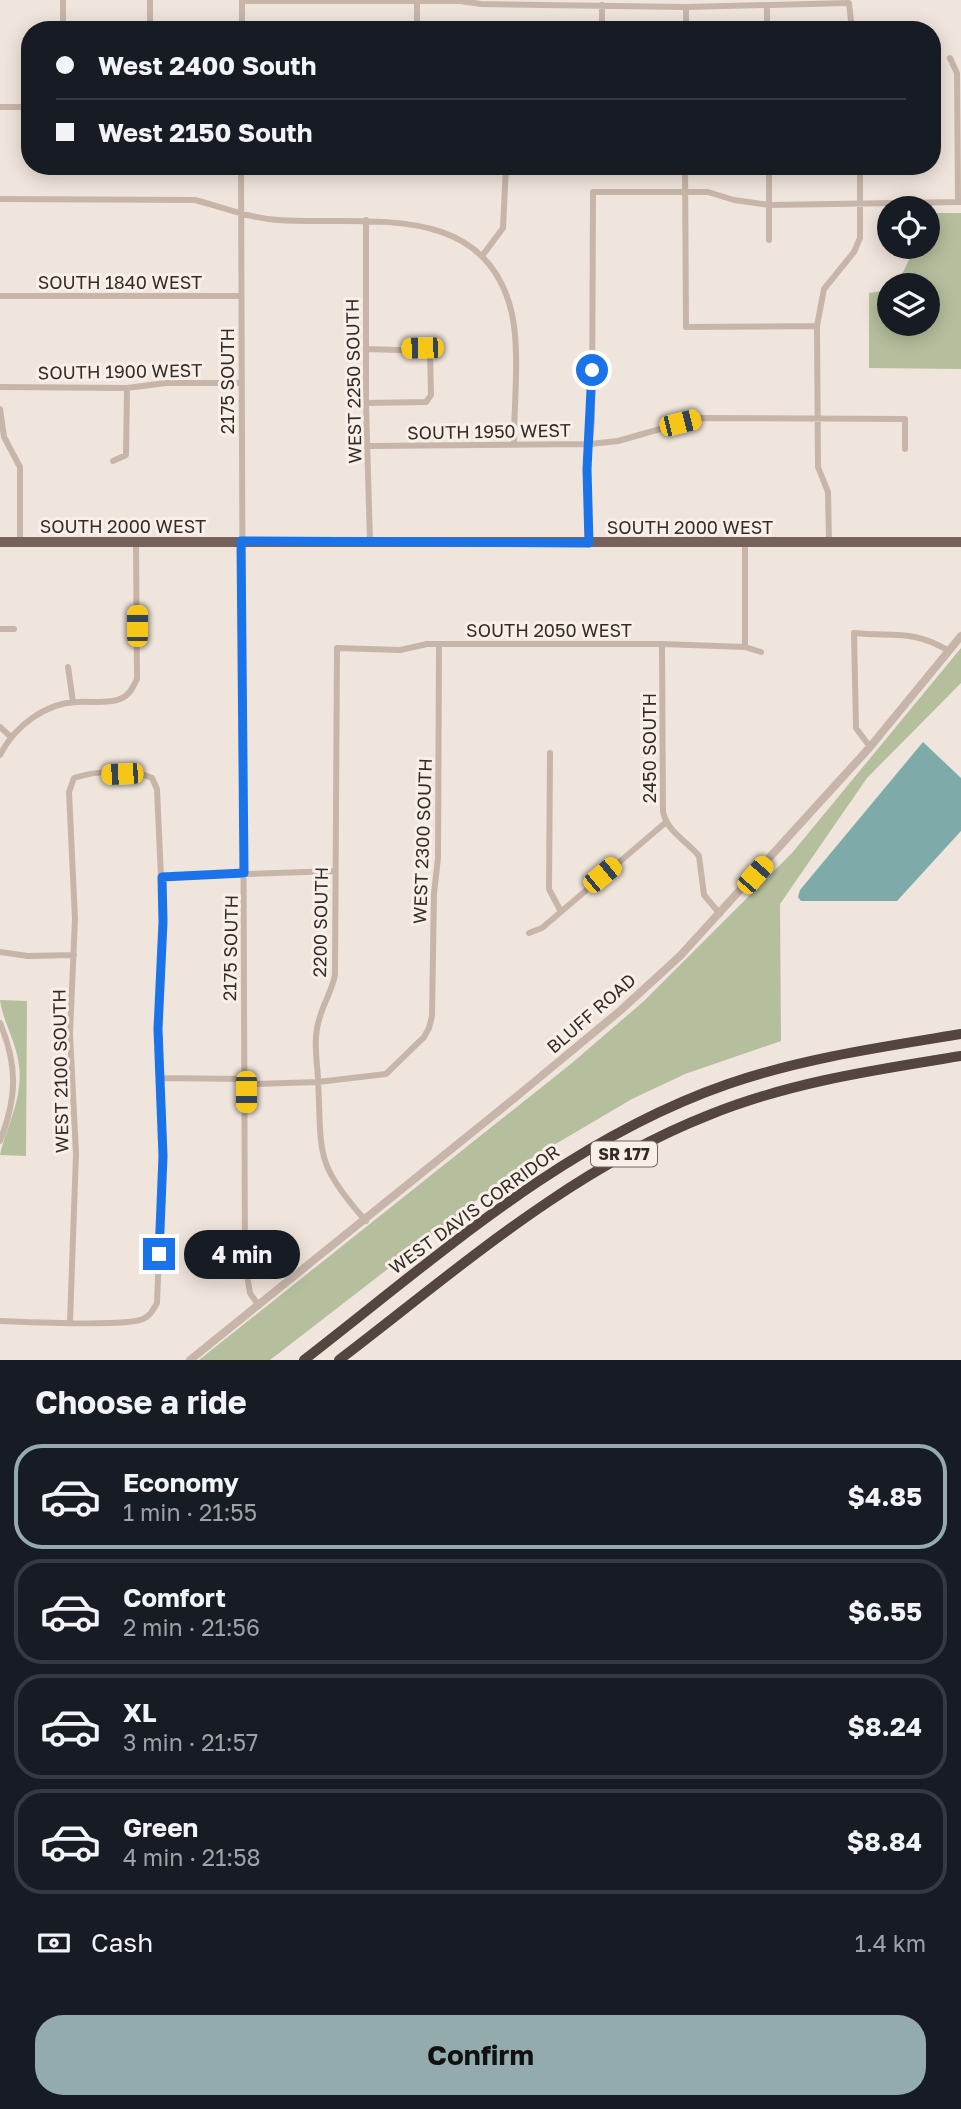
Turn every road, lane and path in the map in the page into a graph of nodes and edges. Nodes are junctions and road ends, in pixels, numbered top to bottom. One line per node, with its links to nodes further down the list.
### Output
1 (63, 0): 9 (street)
2 (150, 0): 10 (street)
3 (242, 1): 4 (street); 11 (street)
4 (417, 1): 5 (street); 12 (street)
5 (524, 2): 6 (street)
6 (602, 5): 8 (street); 13 (street)
7 (767, 6): 8 (street); 15 (street); 16 (street)
8 (686, 7): 14 (street)
9 (63, 21)
10 (150, 21)
11 (242, 21)
12 (417, 21)
13 (602, 21)
14 (686, 21)
15 (767, 21)
16 (851, 21)
17 (950, 58): 27 (street)
18 (0, 107): 19 (street)
19 (21, 107)
20 (241, 175): 30 (street, 2175 SOUTH)
21 (506, 175): 33 (street)
22 (685, 175): 25 (street)
23 (769, 175): 29 (street)
24 (860, 175): 28 (street)
25 (685, 191): 29 (street); 36 (street); 45 (street)
26 (0, 199): 30 (street)
27 (959, 202): 28 (street)
28 (861, 203): 29 (street); 36 (street)
29 (769, 205): 32 (street)
30 (241, 213): 31 (street); 35 (street, 2175 SOUTH)
31 (366, 220): 33 (street); 37 (street, WEST 2250 SOUTH)
32 (769, 240)
33 (482, 256): 44 (street)
34 (0, 296): 35 (street, SOUTH 1840 WEST)
35 (240, 296): 38 (street, 2175 SOUTH)
36 (817, 326): 43 (street)
37 (366, 349): 41 (street, WEST 2250 SOUTH); 41 (street)
38 (241, 383): 40 (street, SOUTH 1900 WEST); 49 (street, 2175 SOUTH)
39 (0, 387): 40 (street, SOUTH 1900 WEST)
40 (127, 388): 48 (street)
41 (366, 403): 46 (street, WEST 2250 SOUTH)
42 (0, 409): 51 (street)
43 (817, 419): 45 (street, SOUTH 1950 WEST); 47 (street, SOUTH 1950 WEST); 54 (street)
44 (514, 442): 45 (street, SOUTH 1950 WEST); 46 (street, SOUTH 1950 WEST)
45 (590, 444): 56 (street)
46 (369, 446): 53 (street, WEST 2250 SOUTH)
47 (905, 449)
48 (113, 461)
49 (241, 541): 52 (main road, SOUTH 2000 WEST); 53 (main road, SOUTH 2000 WEST); 76 (street, 2175 SOUTH)
50 (0, 542): 51 (main road, SOUTH 2000 WEST)
51 (20, 542): 52 (main road, SOUTH 2000 WEST)
52 (136, 542): 68 (street)
53 (370, 542): 56 (main road, SOUTH 2000 WEST)
54 (829, 542): 55 (main road, SOUTH 2000 WEST); 57 (main road, SOUTH 2000 WEST)
55 (961, 542)
56 (589, 543): 57 (main road, SOUTH 2000 WEST)
57 (745, 543): 63 (street)
58 (0, 629): 59 (street)
59 (14, 629)
60 (961, 636): 65 (street, BLUFF ROAD)
61 (439, 644): 62 (street, SOUTH 2050 WEST); 64 (street, SOUTH 2050 WEST); 88 (street, WEST 2300 SOUTH)
62 (662, 644): 63 (street, SOUTH 2050 WEST); 74 (street, 2450 SOUTH)
63 (745, 647): 66 (street, SOUTH 2050 WEST)
64 (337, 648): 75 (street, 2200 SOUTH)
65 (948, 651): 71 (street, BLUFF ROAD); 71 (street)
66 (761, 652)
67 (68, 667): 68 (street)
68 (73, 702): 70 (street)
69 (0, 727): 70 (street)
70 (11, 737): 73 (street)
71 (870, 747): 79 (street, BLUFF ROAD)
72 (550, 753): 78 (street)
73 (0, 755)
74 (665, 822): 78 (street); 79 (street, 2450 SOUTH)
75 (335, 871): 76 (street); 88 (street, 2200 SOUTH)
76 (244, 873): 77 (street); 87 (street, 2175 SOUTH)
77 (162, 877): 82 (street, WEST 2100 SOUTH); 86 (street)
78 (560, 910): 80 (street)
79 (720, 914): 90 (street, BLUFF ROAD)
80 (529, 933)
81 (0, 952): 82 (street)
82 (74, 955): 93 (street, WEST 2100 SOUTH)
83 (0, 1023): 89 (street)
84 (961, 1034): 95 (highway, WEST DAVIS CORRIDOR / SR 177)
85 (961, 1056): 96 (highway, WEST DAVIS CORRIDOR / SR 177)
86 (159, 1078): 87 (street); 93 (street)
87 (244, 1079): 88 (street); 91 (street, 2175 SOUTH)
88 (318, 1082): 90 (street, 2200 SOUTH)
89 (0, 1141)
90 (366, 1221): 91 (street, BLUFF ROAD)
91 (259, 1306): 94 (street, BLUFF ROAD)
92 (0, 1321): 93 (street)
93 (70, 1322)
94 (190, 1360)
95 (304, 1360)
96 (339, 1360)

